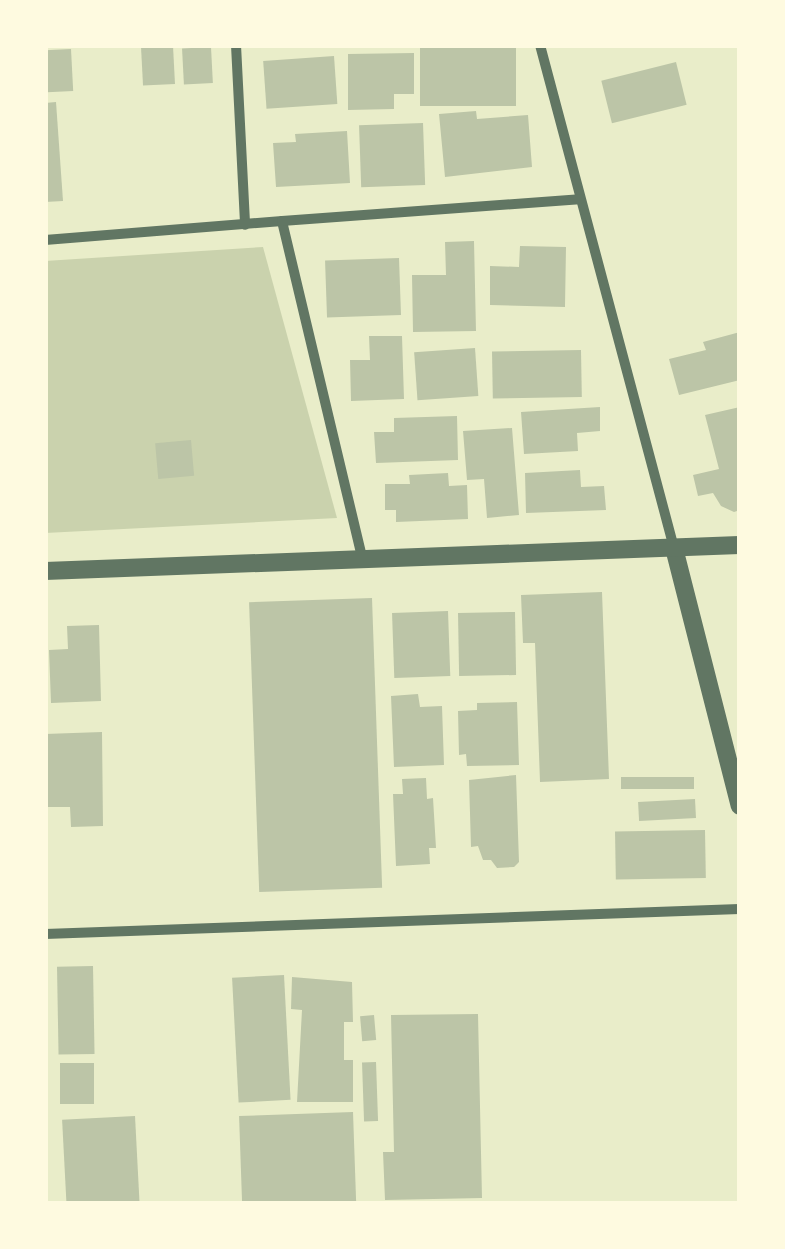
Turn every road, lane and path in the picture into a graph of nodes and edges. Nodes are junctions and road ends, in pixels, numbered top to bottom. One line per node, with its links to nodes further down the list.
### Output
1 (236, 45): 5 (street)
2 (540, 45): 3 (street)
3 (578, 198): 4 (street); 8 (street)
4 (282, 221): 5 (street); 9 (street)
5 (245, 225): 6 (street)
6 (45, 240)
7 (740, 545): 8 (street)
8 (674, 548): 9 (street); 11 (street)
9 (362, 557): 10 (street)
10 (45, 571)
11 (740, 806)
12 (740, 909): 13 (street)
13 (45, 934)

